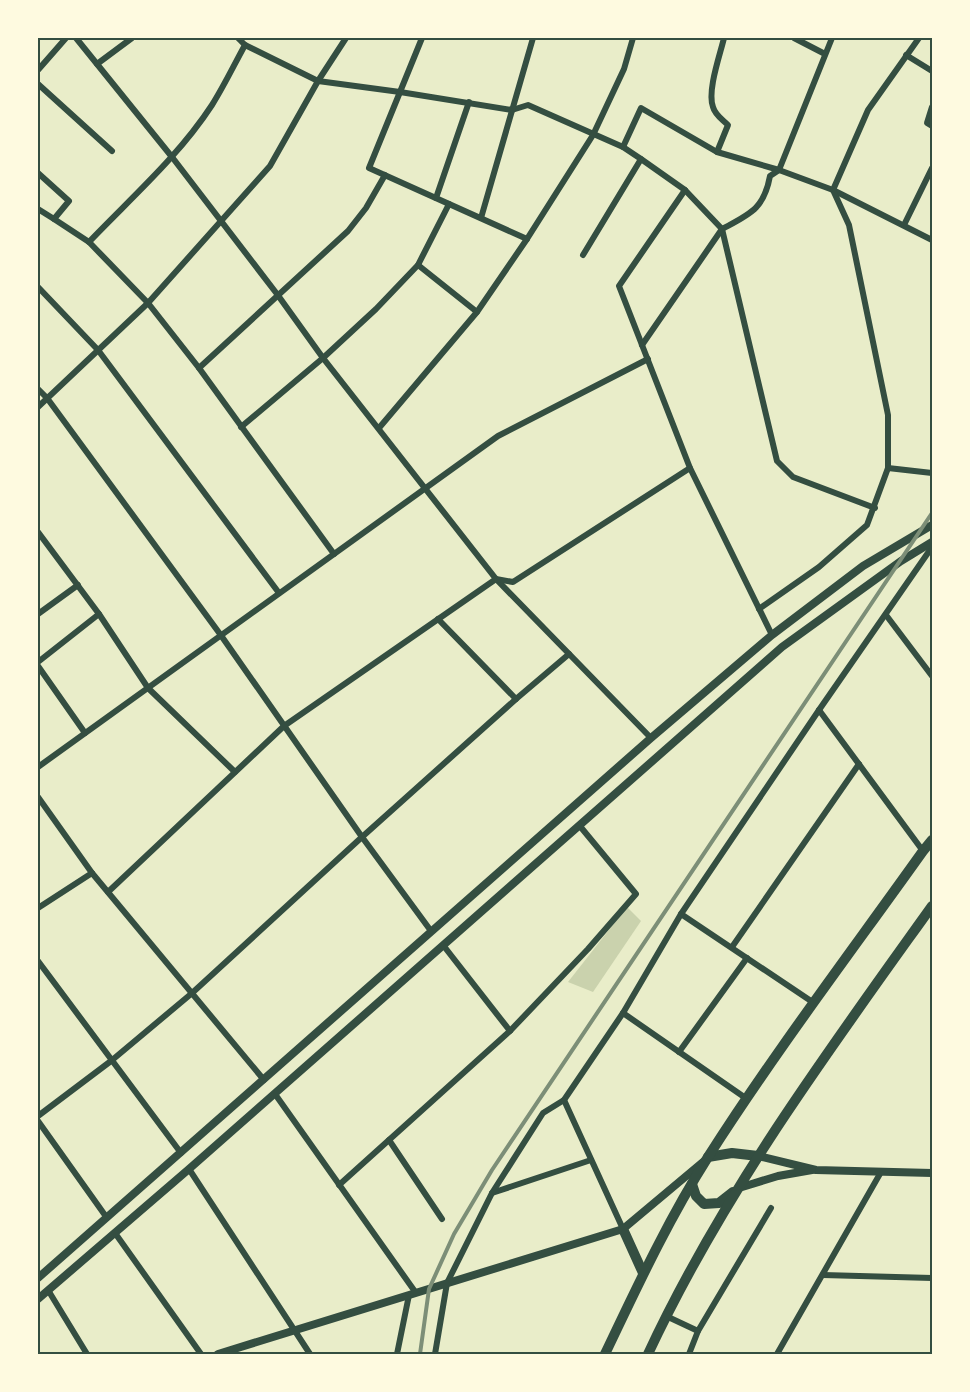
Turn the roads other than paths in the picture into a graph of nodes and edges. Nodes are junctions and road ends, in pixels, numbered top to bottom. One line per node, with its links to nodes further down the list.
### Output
1 (66, 38): 17 (street)
2 (76, 38): 16 (street)
3 (132, 38): 16 (street)
4 (238, 38): 13 (street)
5 (346, 38): 19 (street)
6 (422, 38): 21 (street)
7 (533, 38): 24 (street)
8 (633, 38): 26 (street)
9 (724, 38): 29 (street)
10 (794, 38): 14 (street)
11 (832, 38): 14 (street)
12 (919, 38): 15 (street)
13 (245, 45): 19 (street); 30 (street)
14 (825, 54): 33 (street)
15 (906, 55): 18 (street); 37 (street)
16 (97, 64): 30 (street)
17 (38, 70)
18 (933, 72)
19 (318, 81): 21 (street); 43 (street)
20 (38, 84): 28 (street)
21 (400, 92): 22 (street); 35 (street)
22 (469, 102): 24 (street); 38 (street)
23 (933, 107): 25 (street)
24 (512, 111): 26 (street); 41 (street)
25 (930, 124)
26 (593, 135): 27 (street); 46 (street)
27 (623, 147): 29 (street); 31 (street)
28 (112, 151)
29 (717, 152): 33 (street)
30 (172, 157): 43 (street); 48 (street)
31 (641, 159): 36 (street); 49 (street)
32 (932, 168): 44 (street)
33 (779, 170): 37 (street); 45 (street)
34 (38, 173): 42 (street)
35 (385, 175): 38 (street); 52 (street)
36 (685, 190): 45 (street); 55 (street)
37 (833, 190): 44 (street); 66 (street)
38 (436, 198): 39 (street)
39 (449, 204): 41 (street); 50 (street)
40 (38, 209): 42 (street)
41 (481, 218): 46 (street)
42 (54, 219): 48 (street)
43 (222, 222): 52 (street); 53 (street)
44 (904, 225): 47 (street)
45 (722, 229): 55 (street); 69 (street)
46 (527, 239): 54 (street)
47 (933, 240)
48 (89, 242): 53 (street)
49 (583, 255)
50 (418, 265): 54 (street); 57 (street)
51 (38, 287): 56 (street)
52 (277, 294): 57 (street); 59 (street)
53 (148, 303): 56 (street); 59 (street)
54 (477, 312): 64 (street)
55 (642, 345): 58 (street)
56 (98, 350): 61 (street); 76 (street)
57 (323, 358): 63 (street); 64 (street)
58 (648, 359): 65 (street); 68 (street)
59 (199, 368): 63 (street)
60 (38, 388): 61 (street)
61 (47, 398): 62 (street); 82 (street)
62 (38, 407)
63 (241, 427): 73 (street)
64 (379, 428): 68 (street)
65 (690, 468): 74 (street); 77 (street)
66 (888, 468): 67 (street); 69 (street)
67 (933, 473)
68 (427, 488): 73 (street); 74 (street)
69 (875, 508): 77 (street)
70 (933, 525): 83 (street)
71 (38, 532): 75 (street)
72 (933, 545): 80 (street); 84 (street)
73 (334, 554): 76 (street)
74 (496, 579): 81 (street); 85 (street)
75 (78, 585): 78 (street); 79 (street)
76 (279, 593): 82 (street)
77 (759, 609): 83 (street)
78 (38, 614)
79 (99, 614): 86 (street); 88 (street)
80 (885, 615): 87 (street); 90 (street)
81 (438, 619): 89 (street); 91 (street)
82 (220, 634): 88 (street); 91 (street)
83 (772, 635): 84 (street); 93 (street)
84 (782, 647): 98 (street)
85 (569, 654): 89 (street); 93 (street)
86 (38, 664): 92 (street)
87 (933, 676)
88 (148, 688): 92 (street); 96 (street)
89 (516, 699): 99 (street)
90 (819, 710): 94 (street); 106 (street)
91 (284, 726): 96 (street); 99 (street)
92 (85, 733): 95 (street)
93 (651, 738): 107 (street)
94 (859, 764): 101 (street); 109 (street)
95 (38, 766)
96 (235, 772): 103 (street)
97 (38, 797): 102 (street)
98 (579, 825): 108 (street); 115 (street)
99 (362, 837): 107 (street); 112 (street)
100 (933, 840): 101 (highway)
101 (923, 851): 113 (highway)
102 (92, 873): 103 (street); 105 (street)
103 (108, 892): 112 (street)
104 (933, 906): 125 (highway)
105 (38, 908)
106 (681, 914): 109 (street); 114 (street)
107 (431, 931): 118 (street)
108 (443, 945): 115 (street); 119 (street)
109 (732, 948): 110 (street)
110 (747, 958): 113 (street); 116 (street)
111 (38, 961): 117 (street)
112 (191, 994): 117 (street); 118 (street)
113 (815, 1004): 120 (highway)
114 (623, 1013): 116 (street); 121 (street)
115 (510, 1031): 123 (street)
116 (679, 1052): 120 (street)
117 (111, 1060): 122 (street); 124 (street)
118 (264, 1080): 119 (street); 124 (street)
119 (275, 1094): 128 (street); 133 (street)
120 (747, 1099): 126 (highway)
121 (564, 1100): 127 (street); 135 (street)
122 (38, 1119): 137 (street)
123 (389, 1140): 133 (street); 138 (street)
124 (181, 1153): 137 (street)
125 (758, 1156): 126 (highway); 129 (street); 134 (highway)
126 (708, 1157): 132 (highway); 139 (street)
127 (591, 1160): 135 (street); 139 (street)
128 (189, 1169): 140 (street); 150 (street)
129 (816, 1170): 130 (street); 134 (street)
130 (880, 1172): 131 (street); 142 (street)
131 (933, 1173)
132 (692, 1184): 134 (highway); 141 (highway)
133 (339, 1185): 147 (street)
134 (739, 1188): 149 (highway)
135 (492, 1193): 145 (street)
136 (771, 1208): 151 (street)
137 (108, 1218): 143 (street)
138 (442, 1219)
139 (623, 1229): 141 (highway); 145 (street)
140 (115, 1233): 146 (street); 153 (street)
141 (642, 1273): 158 (highway)
142 (823, 1275): 144 (street); 161 (street)
143 (38, 1278)
144 (933, 1278)
145 (447, 1283): 147 (street); 157 (street)
146 (48, 1290): 148 (street); 152 (street)
147 (413, 1294): 150 (street); 156 (street)
148 (38, 1299)
149 (666, 1316): 151 (street); 159 (highway)
150 (296, 1330): 154 (street); 155 (street)
151 (698, 1331): 160 (street)
152 (87, 1354)
153 (201, 1354)
154 (219, 1354)
155 (310, 1354)
156 (397, 1354)
157 (435, 1354)
158 (605, 1354)
159 (648, 1354)
160 (688, 1354)
161 (777, 1354)

